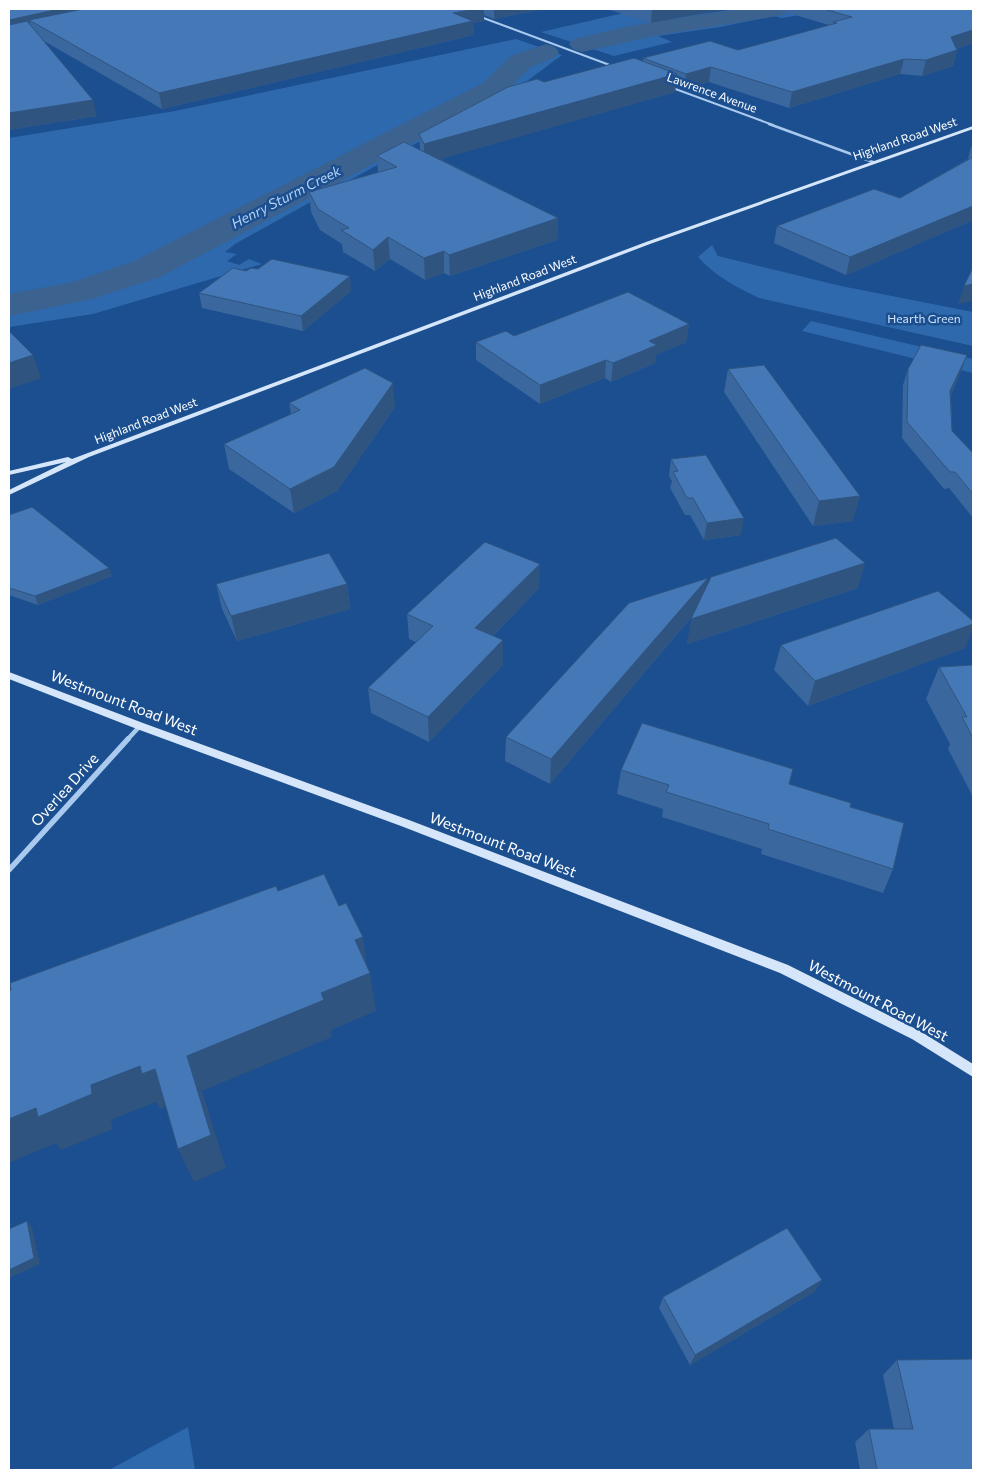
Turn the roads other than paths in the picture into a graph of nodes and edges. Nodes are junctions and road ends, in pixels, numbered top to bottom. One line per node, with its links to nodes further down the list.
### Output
1 (472, 14): 2 (street)
2 (617, 67)
3 (663, 84): 5 (street, Lawrence Avenue)
4 (973, 127): 5 (main road, Highland Road West)
5 (874, 162): 6 (main road, Highland Road West)
6 (86, 455): 7 (main road, Highland Road West); 8 (main road, Highland Road West)
7 (9, 473)
8 (9, 493)
9 (9, 675): 10 (main road, Westmount Road West)
10 (140, 726): 11 (street, Overlea Drive); 12 (main road, Westmount Road West)
11 (9, 870)
12 (973, 1071)

